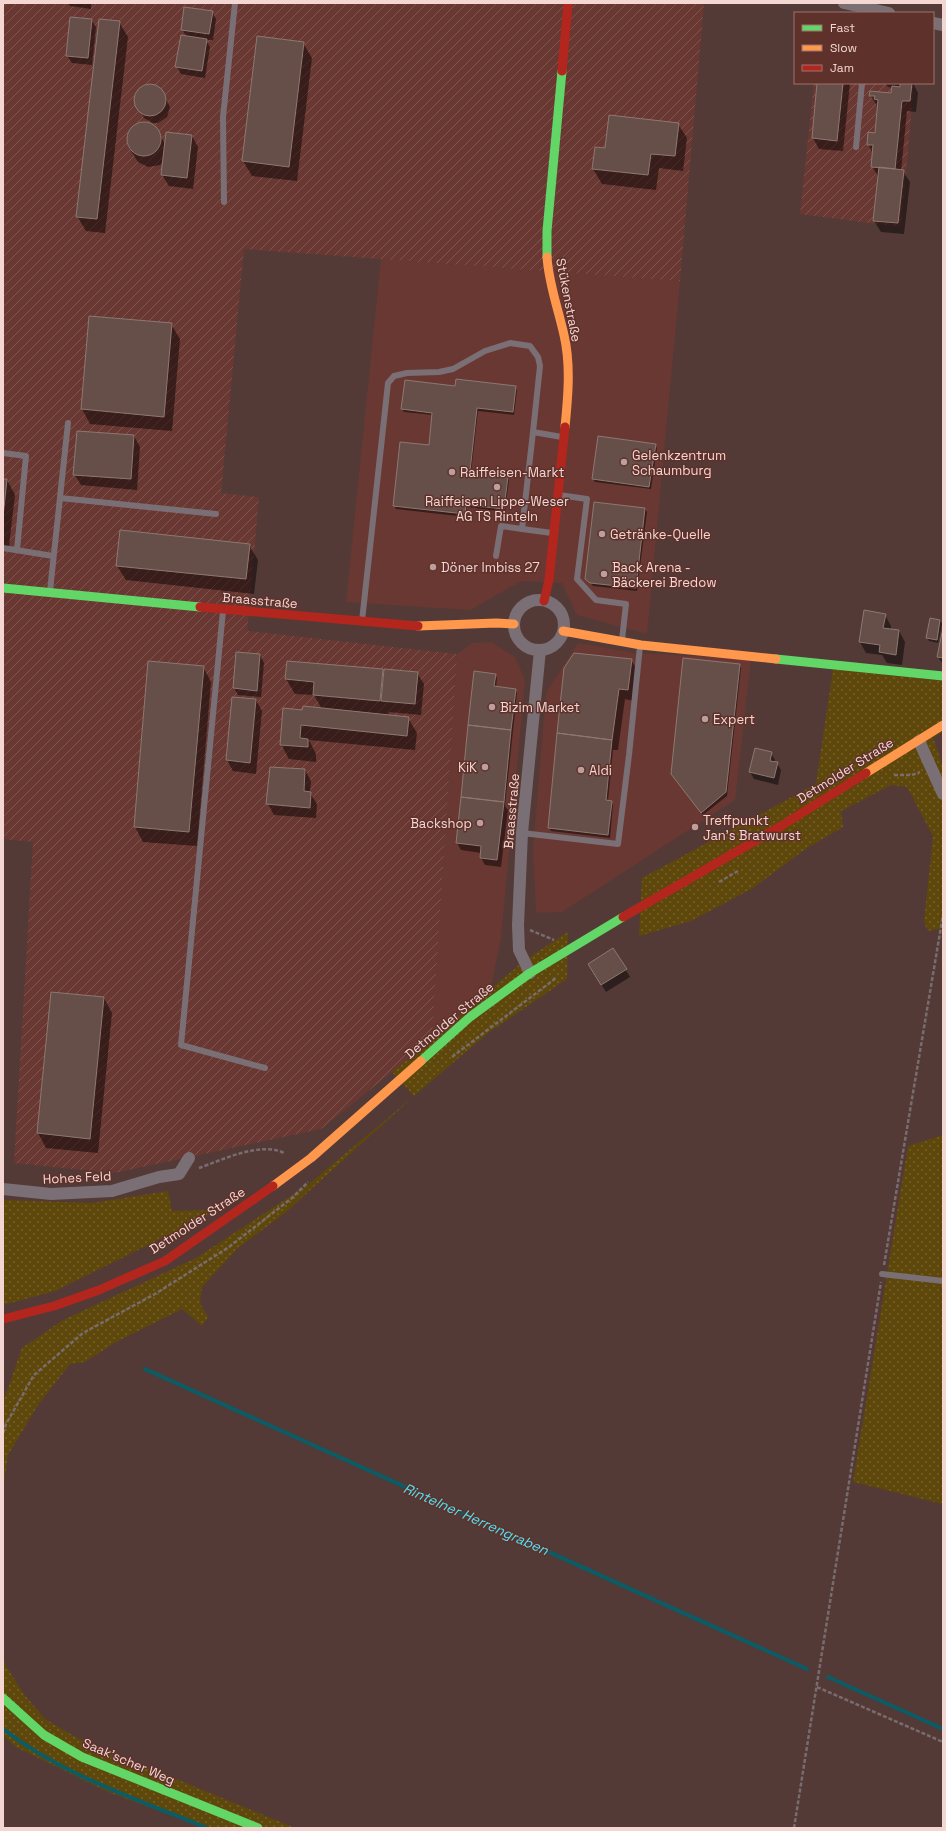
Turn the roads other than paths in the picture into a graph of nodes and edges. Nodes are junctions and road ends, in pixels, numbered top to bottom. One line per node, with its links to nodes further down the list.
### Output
1 (235, 3): 8 (lane)
2 (568, 3): 11 (street, Stükenstraße)
3 (844, 3): 4 (street)
4 (868, 11): 5 (street)
5 (878, 12)
6 (862, 84): 7 (lane)
7 (856, 147)
8 (224, 202)
9 (68, 423): 14 (lane)
10 (533, 432): 11 (lane); 16 (lane); 26 (lane)
11 (564, 437): 13 (street, Stükenstraße)
12 (3, 453): 19 (lane)
13 (558, 494): 17 (street, Stükenstraße); 29 (lane)
14 (60, 498): 15 (lane); 20 (lane)
15 (216, 514)
16 (522, 529): 17 (lane); 21 (lane)
17 (554, 534): 24 (street, Stükenstraße)
18 (3, 548): 19 (lane)
19 (17, 550): 20 (lane)
20 (53, 556): 23 (lane)
21 (496, 556)
22 (3, 588): 23 (street, Braasstraße)
23 (50, 593): 25 (street, Braasstraße)
24 (544, 601): 27 (street); 28 (street)
25 (223, 611): 26 (street, Braasstraße); 38 (lane)
26 (362, 622): 27 (street, Braasstraße)
27 (514, 624): 31 (street)
28 (563, 632): 29 (street); 31 (street)
29 (621, 642): 30 (street)
30 (641, 645): 32 (street); 36 (lane)
31 (540, 650): 36 (street, Braasstraße)
32 (943, 676)
33 (943, 725): 34 (street, Detmolder Straße)
34 (919, 741): 35 (street); 37 (street, Detmolder Straße)
35 (943, 794)
36 (522, 833): 37 (street, Braasstraße)
37 (530, 973): 43 (street, Detmolder Straße)
38 (265, 1068)
39 (189, 1158): 40 (street, Hohes Feld)
40 (3, 1189)
41 (882, 1274): 42 (lane)
42 (943, 1281)
43 (3, 1319)
44 (3, 1698): 45 (street, Saak'scher Weg)
45 (258, 1828)

